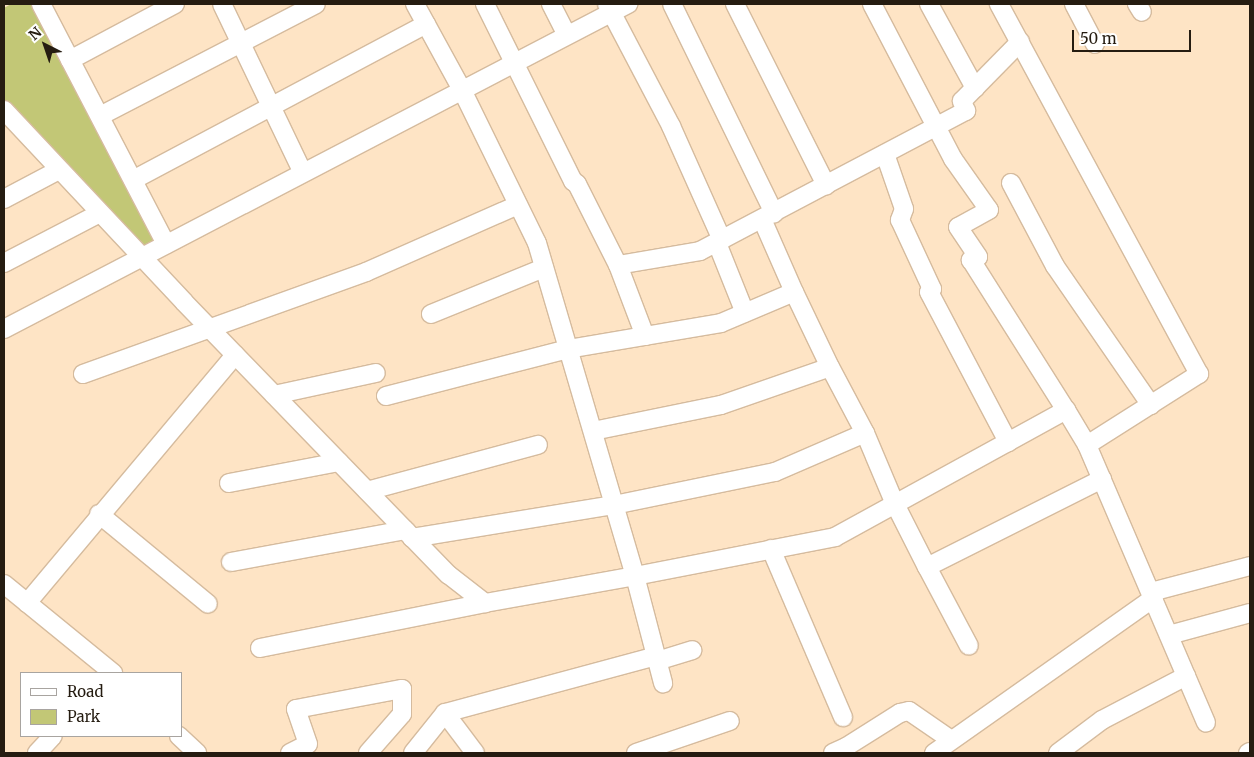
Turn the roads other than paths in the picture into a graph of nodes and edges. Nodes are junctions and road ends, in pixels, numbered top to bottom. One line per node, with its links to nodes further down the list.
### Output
1 (41, 4): 21 (street)
2 (175, 4): 21 (street)
3 (222, 4): 18 (street)
4 (316, 4): 18 (street)
5 (415, 4): 16 (street)
6 (485, 4): 22 (street)
7 (551, 4): 17 (street)
8 (628, 4): 15 (street)
9 (672, 4): 39 (street)
10 (735, 4): 35 (street)
11 (872, 4): 28 (street)
12 (929, 4): 23 (street)
13 (999, 4): 19 (street)
14 (1074, 4): 20 (street)
15 (609, 8): 17 (street); 40 (street)
16 (426, 24): 24 (street); 25 (street)
17 (568, 35): 22 (street)
18 (242, 42): 25 (street); 27 (street)
19 (1020, 42): 23 (street); 59 (street)
20 (1095, 44)
21 (70, 60): 27 (street)
22 (516, 62): 24 (street); 44 (street)
23 (975, 88): 28 (street)
24 (462, 90): 32 (street); 37 (street)
25 (270, 107): 32 (street); 33 (street)
26 (4, 110): 29 (street)
27 (100, 116): 33 (street)
28 (938, 127): 30 (street); 60 (street)
29 (11, 130): 31 (street)
30 (885, 154): 35 (street); 63 (street)
31 (60, 170): 36 (street); 38 (street)
32 (303, 173): 41 (street)
33 (133, 180): 41 (street)
34 (1012, 183): 59 (street)
35 (826, 185): 39 (street)
36 (4, 199)
37 (518, 205): 45 (street); 50 (street)
38 (100, 213): 42 (street); 43 (street)
39 (768, 216): 40 (street); 46 (street)
40 (719, 241): 44 (street); 47 (street)
41 (166, 244): 42 (street)
42 (141, 256): 49 (street); 50 (street)
43 (4, 263)
44 (618, 265): 51 (street)
45 (544, 268): 48 (street); 52 (street)
46 (794, 292): 47 (street); 54 (street)
47 (745, 313): 51 (street)
48 (431, 314)
49 (4, 329)
50 (211, 330): 53 (street); 56 (street)
51 (645, 336): 52 (street)
52 (568, 349): 58 (street); 61 (street)
53 (235, 355): 57 (street); 72 (street)
54 (830, 367): 61 (street); 62 (street)
55 (376, 372): 57 (street)
56 (83, 374)
57 (274, 395): 66 (street)
58 (386, 396)
59 (1151, 405): 65 (street)
60 (1066, 410): 63 (street); 65 (street)
61 (593, 431): 71 (street)
62 (865, 433): 70 (street); 71 (street)
63 (1008, 442): 70 (street)
64 (538, 445): 69 (street)
65 (1087, 445): 67 (street)
66 (338, 462): 68 (street); 69 (street)
67 (1102, 479): 77 (street); 80 (street)
68 (229, 483)
69 (367, 491): 73 (street)
70 (895, 504): 74 (street); 77 (street)
71 (614, 505): 73 (street); 78 (street)
72 (99, 514): 81 (street); 83 (street)
73 (409, 534): 75 (street); 82 (street)
74 (772, 549): 78 (street); 94 (street)
75 (231, 562)
76 (1250, 566): 80 (street)
77 (927, 567): 86 (street)
78 (635, 576): 82 (street); 89 (street)
79 (4, 584): 81 (street)
80 (1153, 595): 85 (street); 99 (street)
81 (27, 602): 90 (street)
82 (485, 603): 87 (street)
83 (208, 604)
84 (1250, 613): 85 (street)
85 (1169, 635): 91 (street)
86 (970, 646)
87 (260, 648)
88 (692, 650): 89 (street)
89 (656, 659): 92 (street); 93 (street)
90 (111, 672)
91 (1186, 676): 96 (street); 109 (street)
92 (663, 683)
93 (445, 713): 104 (street); 105 (street)
94 (843, 717)
95 (730, 721): 106 (street)
96 (1206, 723)
97 (52, 737): 100 (street)
98 (180, 737): 101 (street)
99 (951, 740): 107 (street); 108 (street)
100 (37, 753)
101 (197, 753)
102 (290, 753): 103 (street)
103 (368, 753)
104 (413, 753)
105 (475, 753)
106 (636, 753)
107 (833, 753)
108 (934, 753)
109 (1058, 753)

